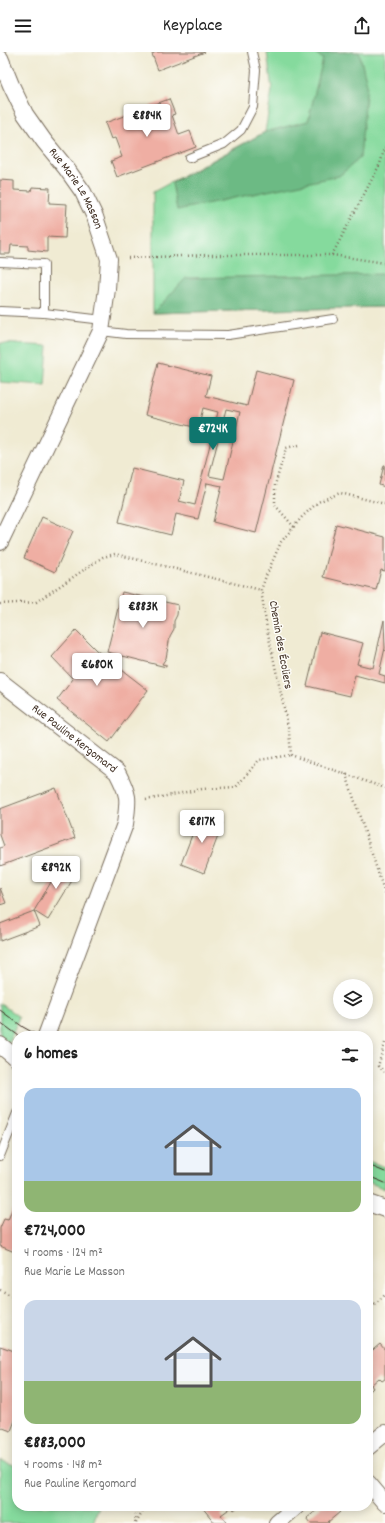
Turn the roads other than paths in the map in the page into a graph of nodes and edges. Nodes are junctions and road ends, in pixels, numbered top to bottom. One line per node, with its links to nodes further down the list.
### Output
1 (252, 52): 3 (lane)
2 (0, 58): 8 (street, Rue Marie Le Masson)
3 (189, 158)
4 (0, 262): 6 (lane)
5 (0, 311): 6 (lane)
6 (44, 313): 8 (lane)
7 (333, 319): 8 (lane)
8 (102, 325): 9 (street, Rue Marie Le Masson)
9 (0, 542)
10 (0, 681): 11 (street, Rue Pauline Kergomard)
11 (48, 1031)
12 (0, 1045): 13 (street)
13 (12, 1055)
14 (12, 1126): 15 (lane)
15 (0, 1156)
16 (373, 1205): 17 (street)
17 (385, 1209)
18 (385, 1433): 19 (street)
19 (373, 1442)
20 (373, 1489): 21 (street)
21 (385, 1503)
22 (291, 1511): 23 (street)
23 (277, 1523)

